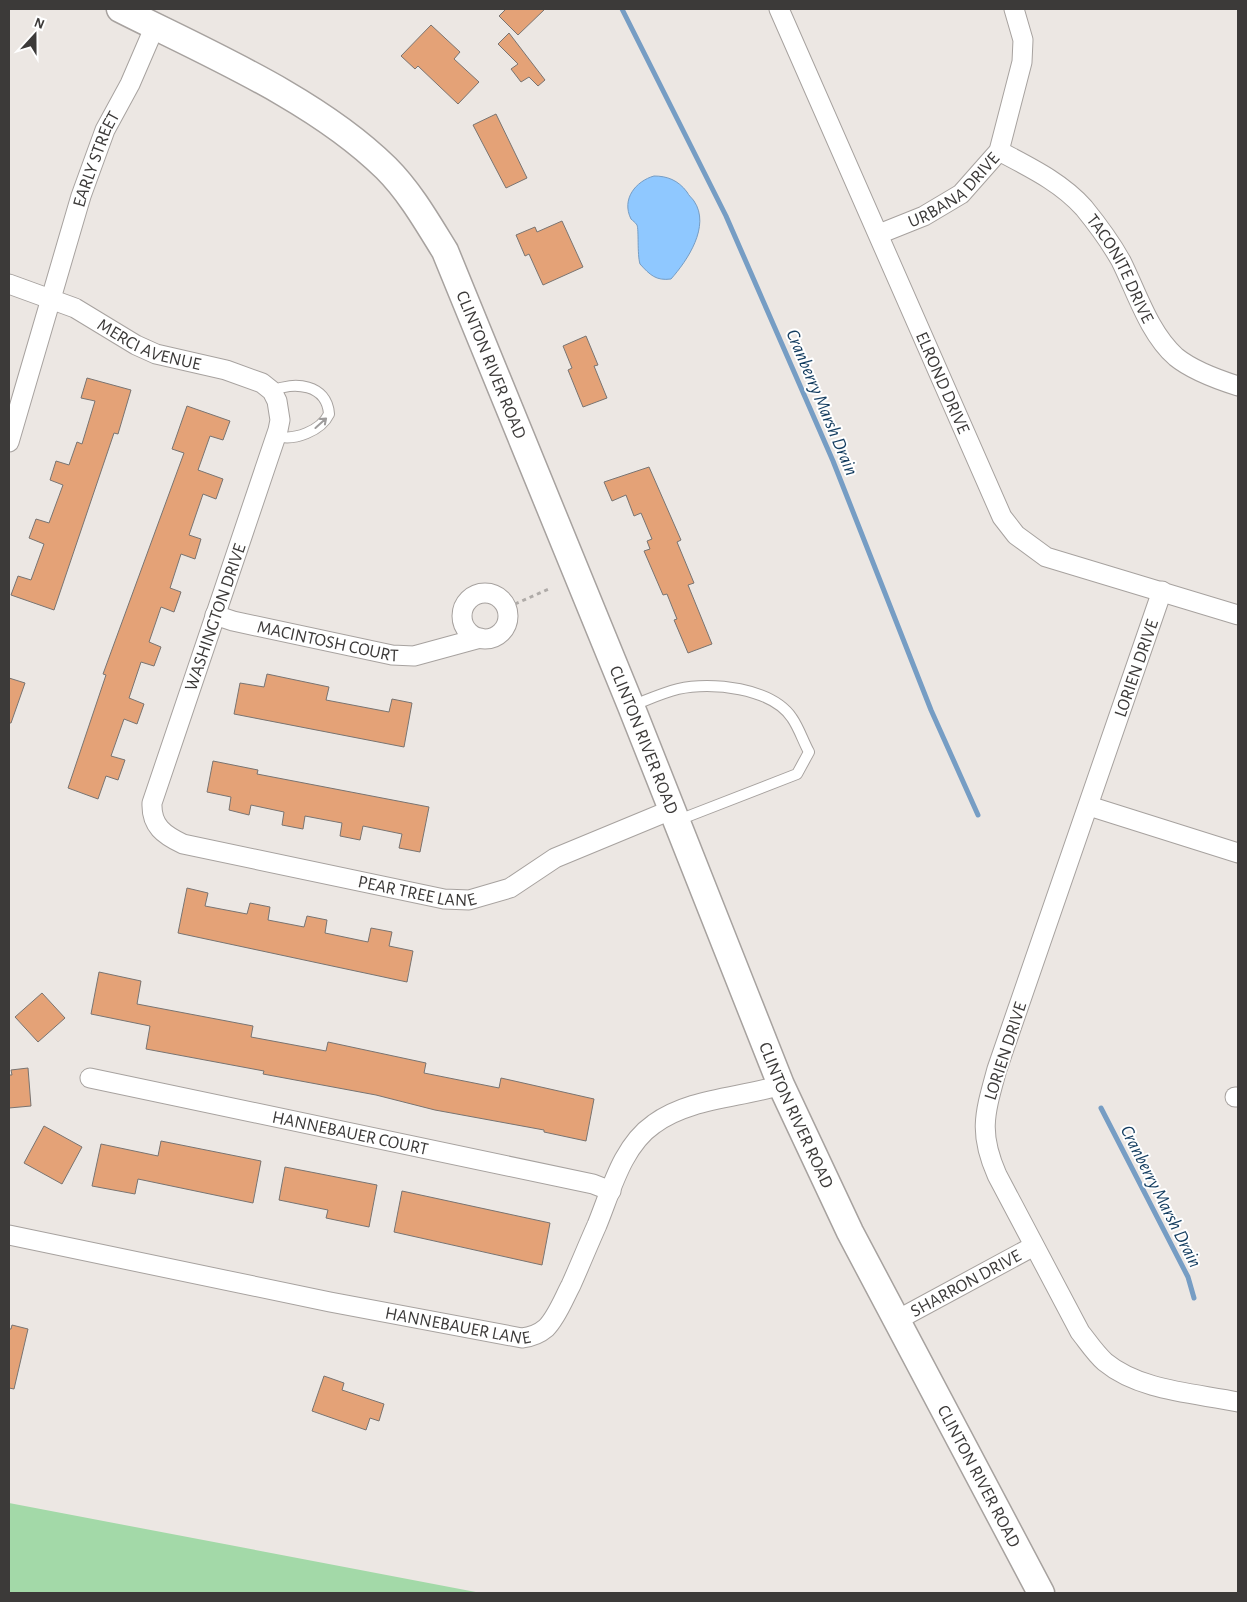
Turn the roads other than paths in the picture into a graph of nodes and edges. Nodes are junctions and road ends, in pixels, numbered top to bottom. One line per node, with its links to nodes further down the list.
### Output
1 (120, 9): 4 (street, CLINTON RIVER ROAD)
2 (779, 9): 6 (street, ELROND DRIVE)
3 (1014, 9): 5 (street, URBANA DRIVE)
4 (158, 17): 8 (street, EARLY STREET); 19 (street, CLINTON RIVER ROAD)
5 (999, 151): 6 (street, URBANA DRIVE); 9 (street, TACONITE DRIVE)
6 (879, 234): 13 (street, ELROND DRIVE)
7 (9, 284): 8 (street, MERCI AVENUE)
8 (53, 299): 10 (street, MERCI AVENUE); 12 (street, EARLY STREET)
9 (1237, 382)
10 (272, 391): 11 (street, WASHINGTON DRIVE); 11 (lane, one-way to 10)
11 (276, 436): 14 (street, WASHINGTON DRIVE)
12 (9, 442)
13 (1162, 592): 15 (street, ELROND DRIVE); 20 (street, LORIEN DRIVE)
14 (216, 615): 18 (street, MACINTOSH COURT); 22 (street, WASHINGTON DRIVE)
15 (1238, 615)
16 (462, 619): 17 (street); 17 (street, MACINTOSH COURT); 18 (street, MACINTOSH COURT)
17 (480, 638): 18 (street, MACINTOSH COURT)
18 (442, 650)
19 (631, 706): 21 (street, CLINTON RIVER ROAD); 21 (lane)
20 (1089, 806): 23 (street); 28 (street, LORIEN DRIVE)
21 (673, 816): 22 (street, PEAR TREE LANE); 25 (street, CLINTON RIVER ROAD)
22 (154, 823)
23 (1238, 853)
24 (90, 1078): 26 (street, HANNEBAUER COURT)
25 (780, 1085): 26 (street, HANNEBAUER LANE); 29 (street, CLINTON RIVER ROAD)
26 (610, 1191): 27 (street, HANNEBAUER LANE)
27 (9, 1236)
28 (1034, 1246): 29 (street, SHARRON DRIVE); 30 (street, LORIEN DRIVE)
29 (897, 1320): 31 (street, CLINTON RIVER ROAD)
30 (1238, 1402)
31 (1041, 1593)

